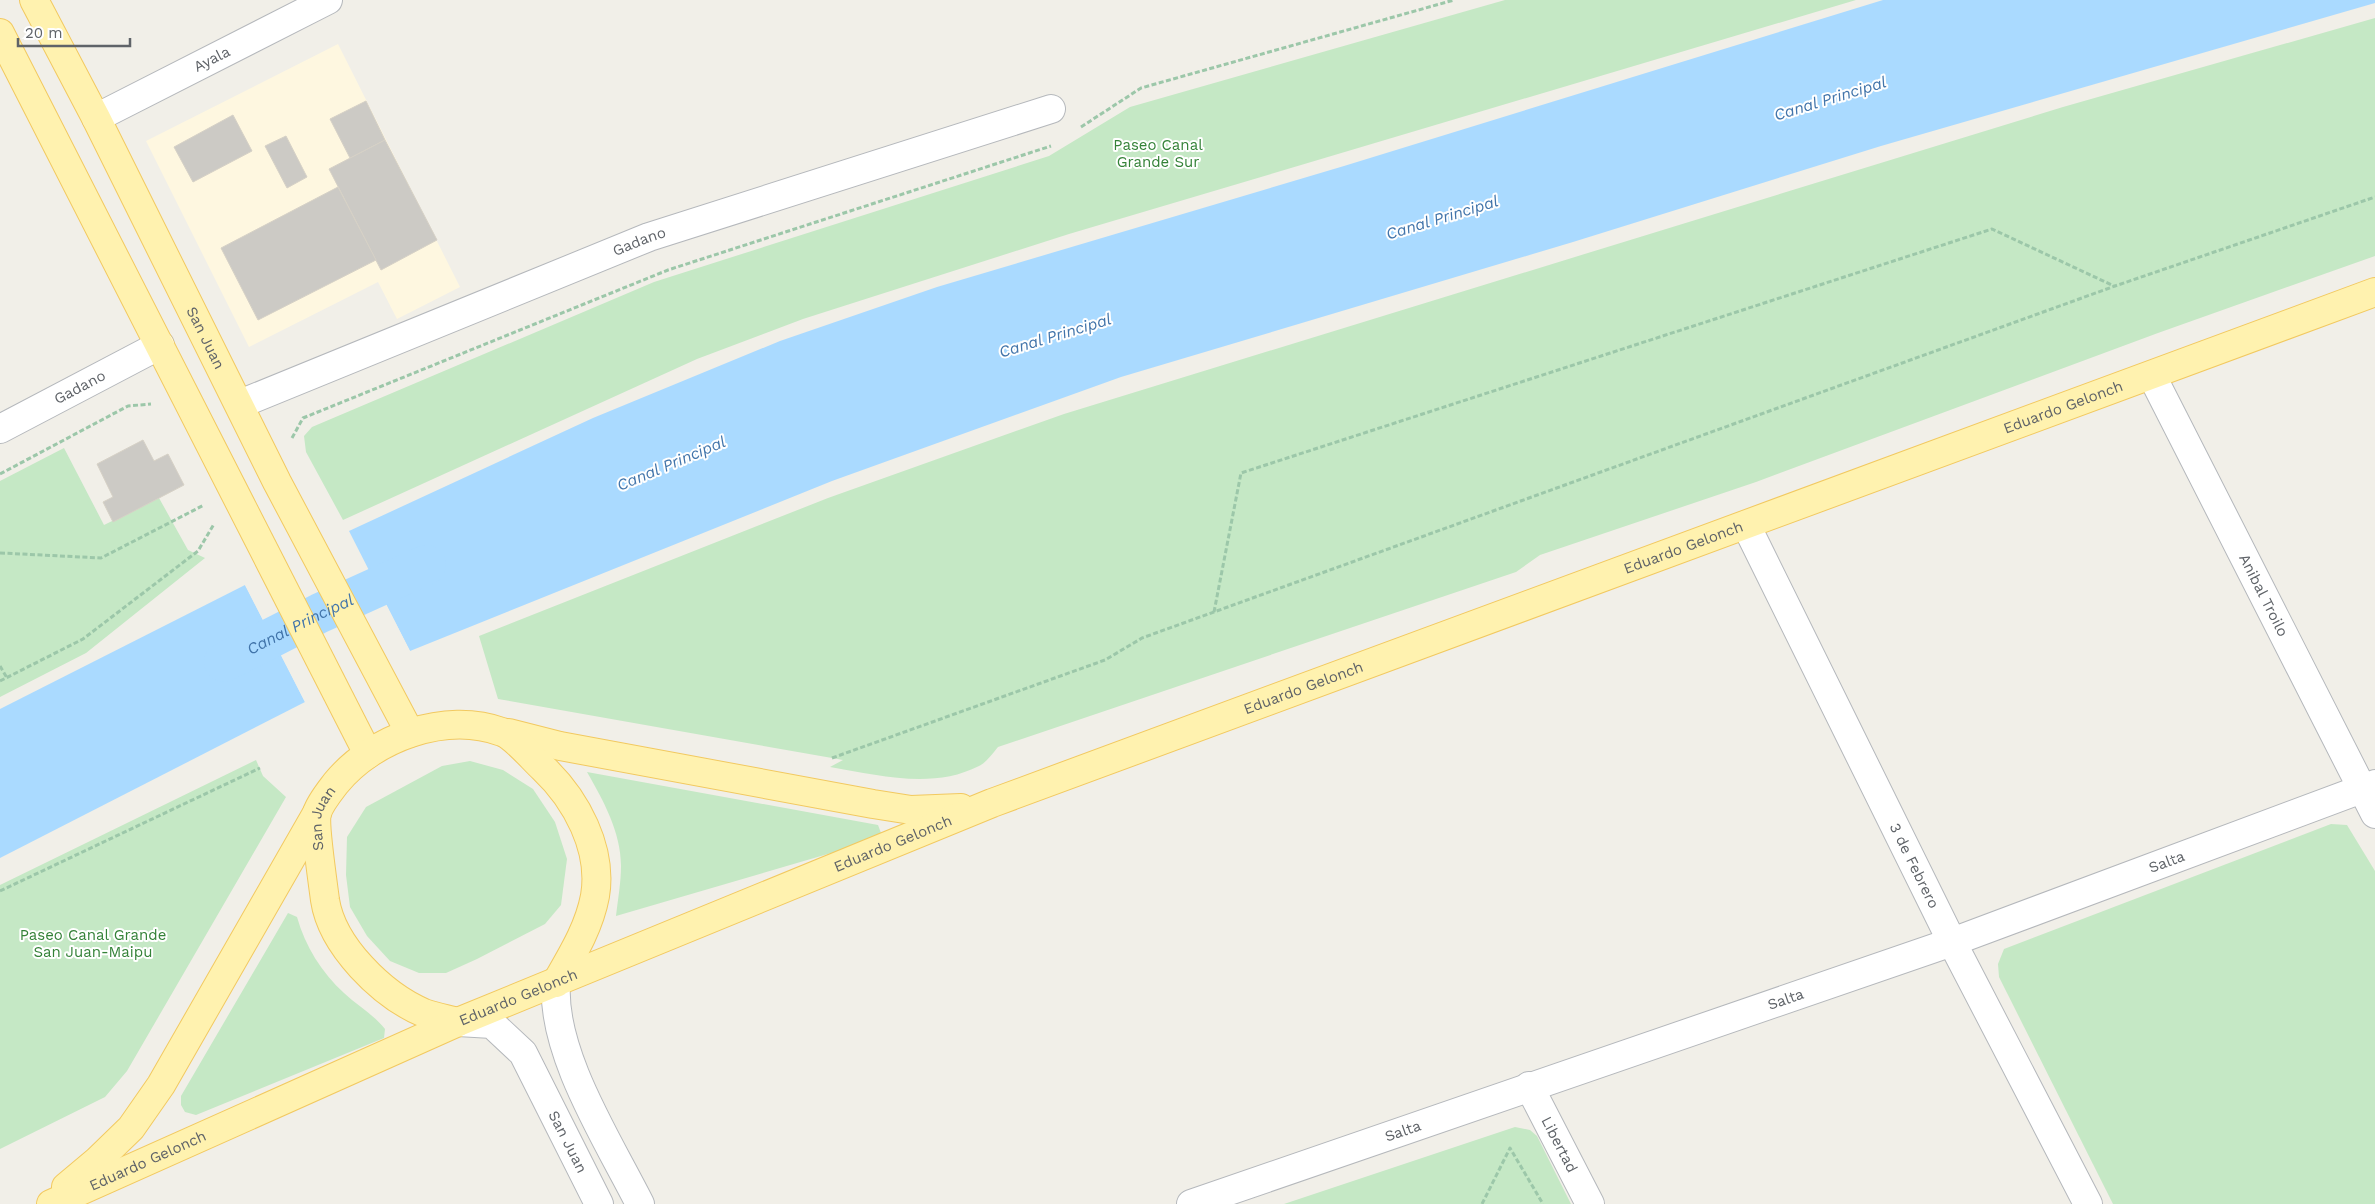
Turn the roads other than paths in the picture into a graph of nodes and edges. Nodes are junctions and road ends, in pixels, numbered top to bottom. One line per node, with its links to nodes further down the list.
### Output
1 (34, 0): 5 (main road, San Juan)
2 (328, 0): 5 (street, Ayala)
3 (0, 33): 7 (main road)
4 (1051, 109): 9 (street, Gadano)
5 (96, 118): 9 (main road, San Juan)
6 (2375, 292): 8 (main road, Eduardo Gelonch)
7 (160, 345): 10 (street, Gadano); 14 (main road)
8 (2152, 376): 11 (main road, Eduardo Gelonch); 15 (street, Anibal Troilo)
9 (240, 404): 13 (main road, San Juan)
10 (0, 429)
11 (1746, 525): 16 (main road, Eduardo Gelonch); 19 (street, 3 de Febrero)
12 (504, 732): 13 (main road, San Juan); 16 (main road, Eduardo Gelonch); 20 (main road, San Juan)
13 (410, 733): 14 (main road, San Juan)
14 (368, 754): 17 (main road, San Juan)
15 (2368, 786): 18 (street, Anibal Troilo); 19 (street, Salta)
16 (992, 803): 20 (main road, Eduardo Gelonch)
17 (316, 813): 21 (main road, San Juan); 23 (main road, Eduardo Gelonch)
18 (2375, 814)
19 (1952, 942): 22 (street, Salta); 29 (street, 3 de Febrero)
20 (556, 983): 21 (main road, Eduardo Gelonch); 26 (street)
21 (458, 1022): 24 (main road, Eduardo Gelonch); 25 (street, San Juan)
22 (1530, 1086): 27 (street, Salta); 28 (street, Libertad)
23 (44, 1204)
24 (51, 1204)
25 (599, 1204)
26 (640, 1204)
27 (1191, 1204)
28 (1590, 1204)
29 (2088, 1204)

